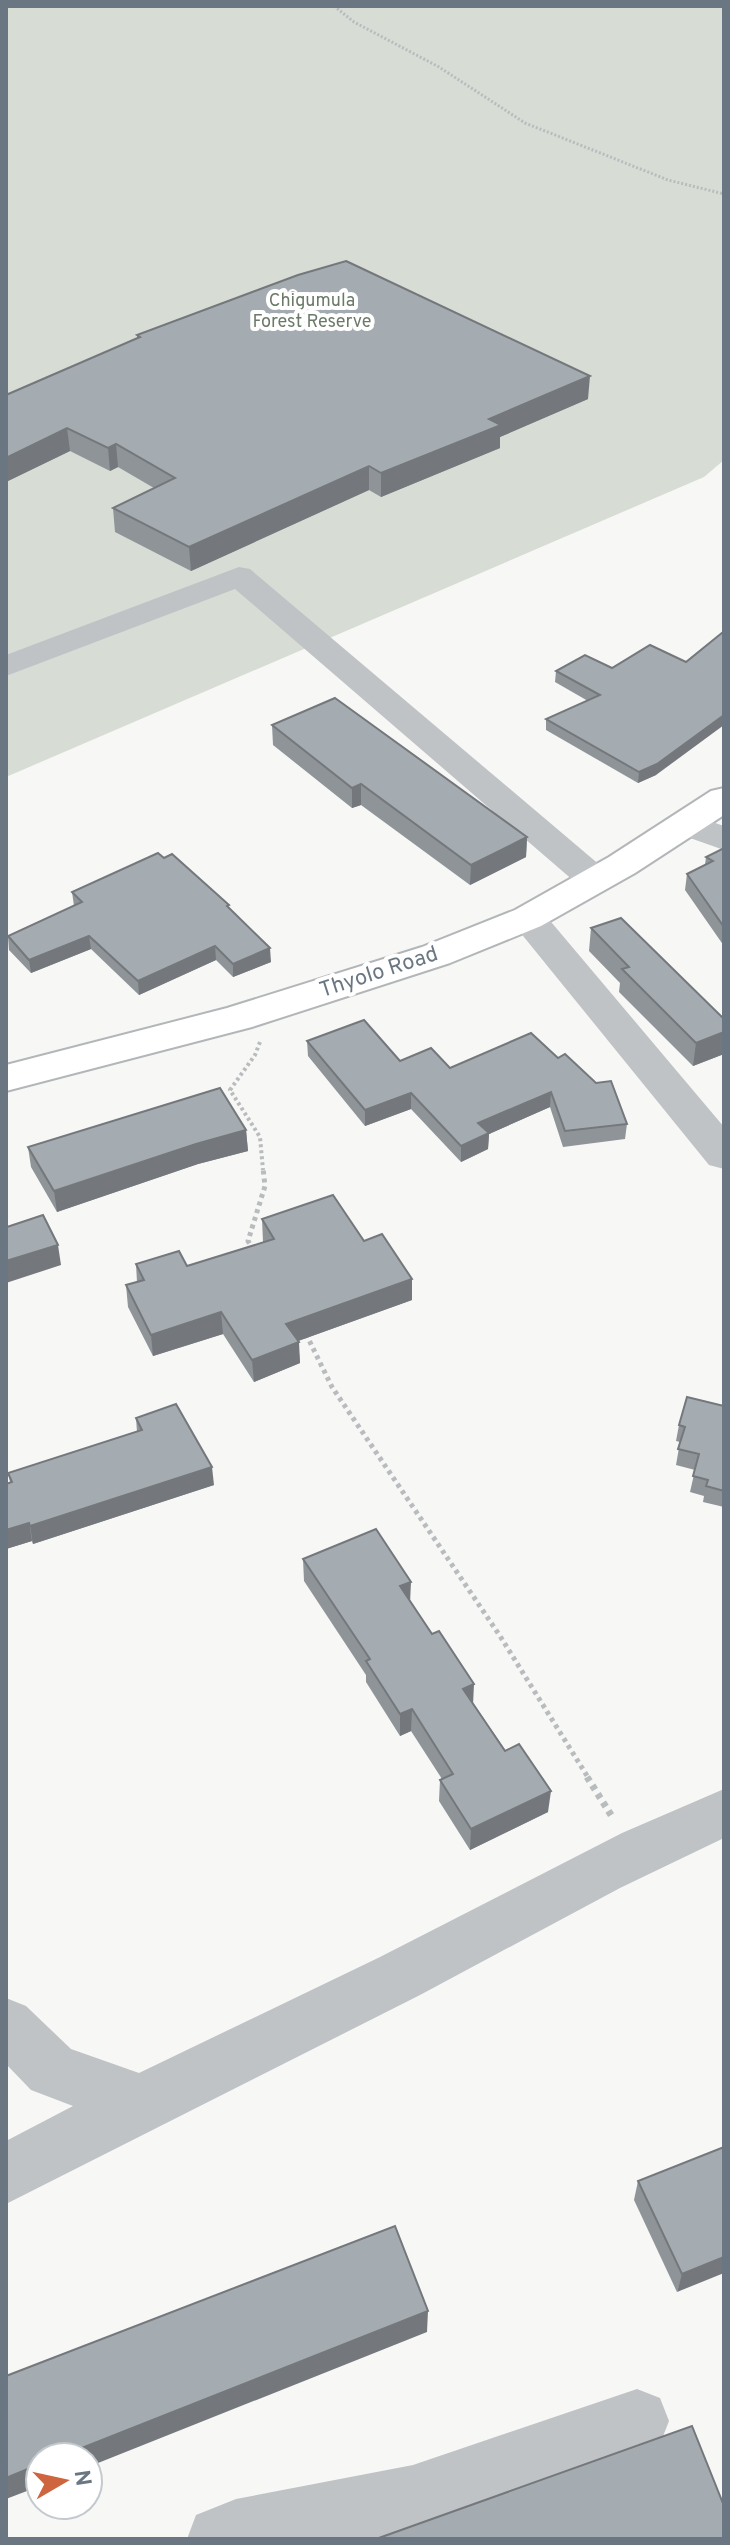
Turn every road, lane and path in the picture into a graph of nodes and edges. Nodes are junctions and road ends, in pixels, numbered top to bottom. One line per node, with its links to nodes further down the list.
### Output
1 (334, 6): 2 (path)
2 (724, 194)
3 (6, 666): 7 (street)
4 (724, 799): 5 (highway, Thyolo Road)
5 (686, 824): 6 (street); 7 (highway, Thyolo Road)
6 (724, 839)
7 (595, 880): 8 (highway, Thyolo Road)
8 (528, 918): 9 (highway, Thyolo Road); 11 (street)
9 (272, 1007): 10 (highway, Thyolo Road); 12 (path)
10 (6, 1078)
11 (724, 1155)
12 (256, 1253)
13 (301, 1324): 15 (path)
14 (724, 1813): 15 (street)
15 (637, 1852): 17 (street)
16 (6, 2025): 17 (street)
17 (140, 2102): 18 (street)
18 (6, 2174)
19 (637, 2421): 20 (street)
20 (220, 2539)

